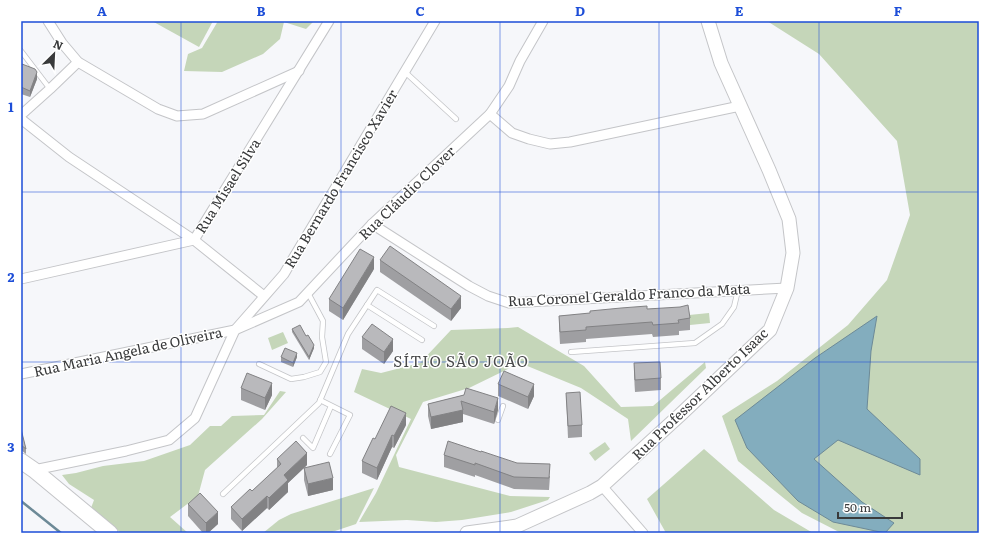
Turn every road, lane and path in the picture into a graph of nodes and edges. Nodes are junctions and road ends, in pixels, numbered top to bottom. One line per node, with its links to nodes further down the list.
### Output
1 (48, 21): 7 (street)
2 (329, 21): 8 (street, Rua Misael Silva)
3 (435, 21): 9 (street, Rua Bernardo Francisco Xavier)
4 (543, 21): 12 (street, Rua Cláudio Clover)
5 (708, 21): 11 (main road, Rua Professor Alberto Isaac)
6 (21, 52): 10 (lane)
7 (78, 62): 8 (street); 10 (street)
8 (299, 71): 17 (street, Rua Misael Silva)
9 (405, 72): 15 (lane); 22 (street, Rua Bernardo Francisco Xavier)
10 (50, 89): 13 (street)
11 (740, 106): 12 (street); 19 (main road, Rua Professor Alberto Isaac)
12 (490, 114): 16 (street, Rua Cláudio Clover)
13 (21, 115)
14 (21, 119): 17 (street)
15 (456, 119)
16 (372, 224): 20 (street, Rua Coronel Geraldo Franco da Mata); 21 (street, Rua Cláudio Clover)
17 (194, 240): 18 (street, Rua Misael Silva); 22 (street)
18 (21, 279)
19 (787, 288): 20 (street, Rua Coronel Geraldo Franco da Mata); 40 (main road, Rua Professor Alberto Isaac)
20 (738, 290): 27 (lane)
21 (308, 292): 25 (street, Rua Cláudio Clover); 29 (lane)
22 (264, 296): 25 (street, Rua Bernardo Francisco Xavier)
23 (367, 305): 24 (lane); 26 (lane); 30 (lane)
24 (434, 326)
25 (236, 330): 31 (street, Rua Maria Angela de Oliveira); 39 (street, Rua Bernardo Francisco Xavier)
26 (422, 340)
27 (571, 352)
28 (259, 364): 29 (lane)
29 (324, 367): 30 (lane)
30 (333, 371): 32 (lane)
31 (21, 374)
32 (320, 400): 33 (lane); 41 (lane)
33 (331, 406): 36 (lane); 37 (lane)
34 (503, 406): 35 (lane)
35 (498, 420)
36 (303, 438)
37 (330, 454)
38 (21, 461): 39 (main road)
39 (34, 470): 42 (main road)
40 (602, 486): 43 (main road, Rua Professor Alberto Isaac); 44 (street)
41 (223, 494)
42 (110, 533)
43 (467, 533)
44 (643, 533)

